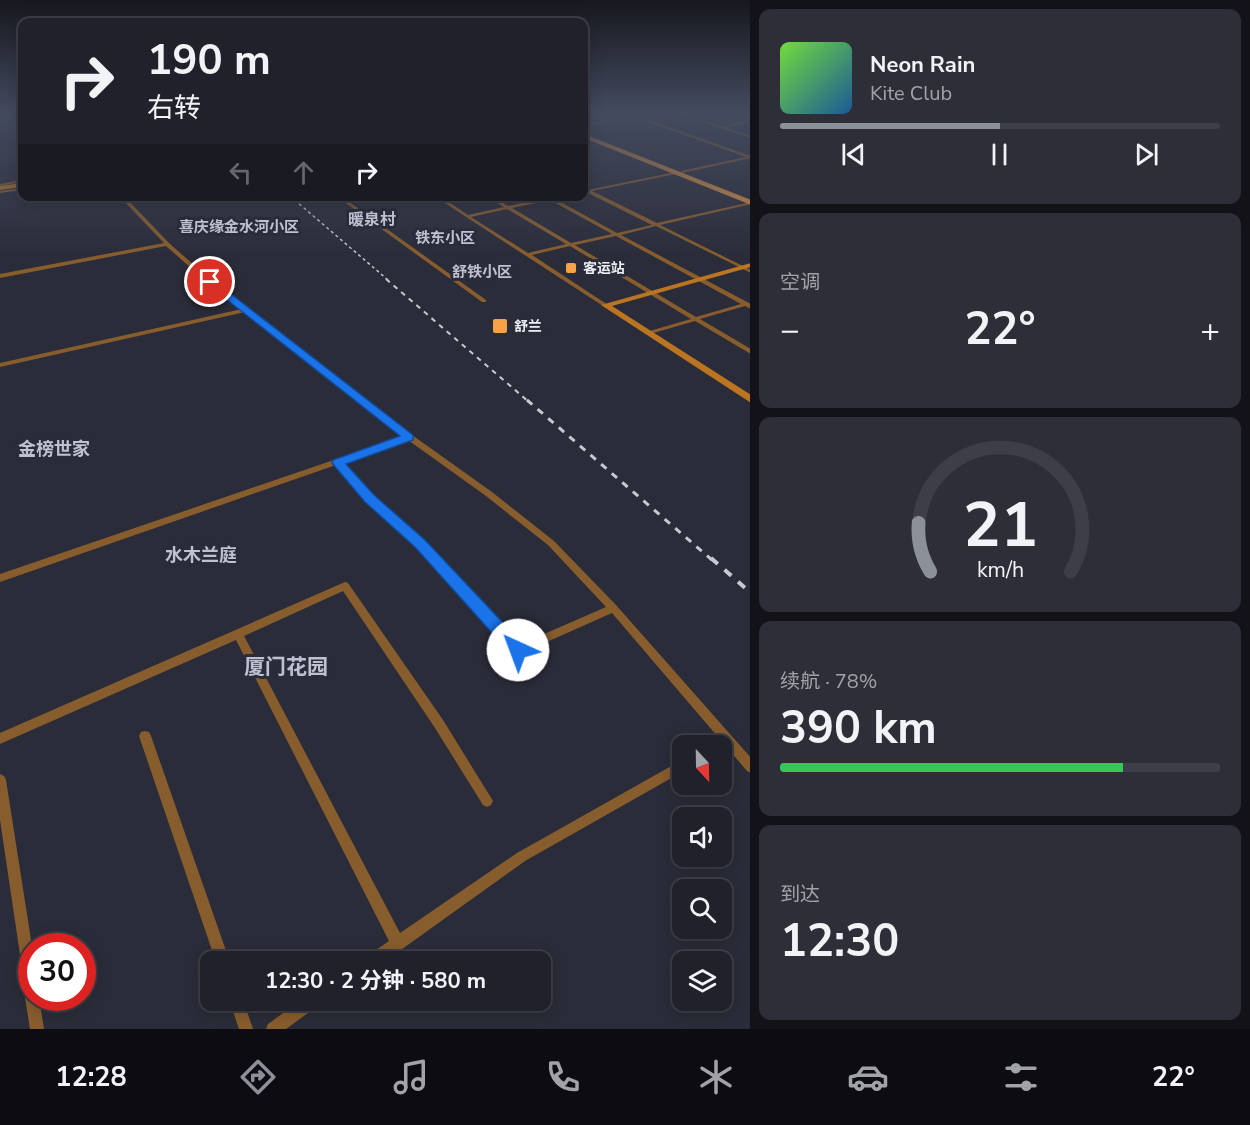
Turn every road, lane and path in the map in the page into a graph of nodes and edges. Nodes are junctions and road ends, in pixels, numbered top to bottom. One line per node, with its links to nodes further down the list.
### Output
1 (650, 161): 3 (main road)
2 (727, 161): 3 (street)
3 (678, 172): 6 (street); 8 (main road); 15 (main road)
4 (18, 186): 5 (street)
5 (0, 188)
6 (588, 190)
7 (588, 192): 18 (street)
8 (750, 198)
9 (126, 201): 20 (street)
10 (345, 201): 28 (street)
11 (444, 201): 17 (street)
12 (496, 201): 16 (street)
13 (536, 201): 16 (street)
14 (554, 201): 19 (street)
15 (750, 203): 18 (street)
16 (508, 208): 17 (street); 21 (street)
17 (468, 216): 22 (street)
18 (655, 224): 19 (street); 23 (street)
19 (615, 234): 21 (street); 26 (street)
20 (167, 244): 25 (street); 31 (street)
21 (570, 245): 22 (street); 27 (street)
22 (527, 255): 30 (street)
23 (746, 266): 24 (street); 26 (street)
24 (750, 271): 26 (street)
25 (0, 276)
26 (703, 281): 27 (street); 29 (street)
27 (655, 295): 30 (street); 32 (street)
28 (484, 301)
29 (749, 305): 32 (street)
30 (609, 307): 33 (street)
31 (246, 310): 35 (street); 37 (street)
32 (696, 319): 33 (street); 34 (street)
33 (648, 333): 36 (street)
34 (750, 352)
35 (0, 365)
36 (750, 400)
37 (409, 437): 38 (street); 40 (street)
38 (338, 463): 39 (street); 40 (street)
39 (0, 578)
40 (613, 608): 42 (street)
41 (238, 634): 44 (street); 49 (street); 51 (street)
42 (717, 735)
43 (145, 736): 52 (street)
44 (0, 740)
45 (732, 750): 46 (street)
46 (750, 767)
47 (672, 772): 51 (street)
48 (0, 780): 50 (street)
49 (486, 801)
50 (23, 933)
51 (398, 943): 53 (street)
52 (219, 951)
53 (387, 951)
54 (34, 1011): 57 (street)
55 (240, 1011): 58 (street)
56 (298, 1011): 59 (street)
57 (37, 1029)
58 (246, 1029)
59 (273, 1029)

